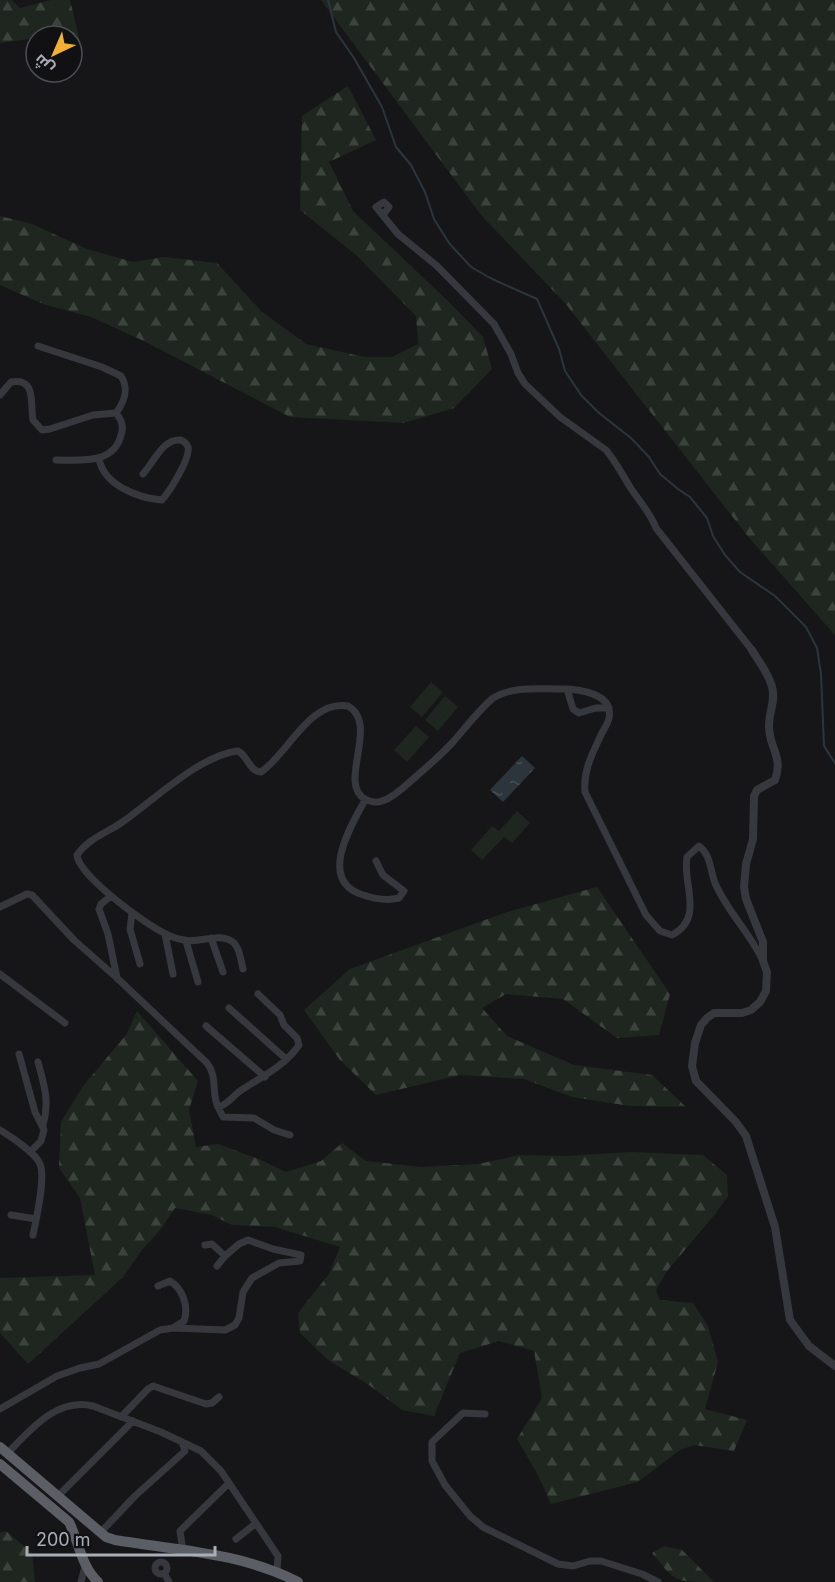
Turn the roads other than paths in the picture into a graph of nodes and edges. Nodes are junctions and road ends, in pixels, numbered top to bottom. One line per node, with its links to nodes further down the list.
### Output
1 (383, 215): 8 (street)
2 (38, 346): 4 (street)
3 (0, 395): 4 (street)
4 (116, 413): 5 (street)
5 (99, 458): 6 (street); 7 (street)
6 (56, 460)
7 (143, 474)
8 (752, 650): 19 (street)
9 (567, 689): 10 (street); 10 (street); 11 (street)
10 (609, 708): 19 (street)
11 (365, 800): 12 (street); 13 (street)
12 (376, 861)
13 (111, 896): 15 (street); 25 (street)
14 (0, 907): 25 (street)
15 (132, 913): 16 (street); 20 (street)
16 (165, 934): 18 (street); 24 (street)
17 (211, 938): 18 (street); 21 (street); 22 (street)
18 (186, 941): 26 (street)
19 (763, 961): 48 (street)
20 (140, 964)
21 (243, 969)
22 (223, 972)
23 (0, 974): 29 (street)
24 (173, 974)
25 (117, 978): 35 (street)
26 (198, 982)
27 (258, 994): 32 (street)
28 (229, 1008): 32 (street)
29 (64, 1023)
30 (207, 1026): 34 (street)
31 (19, 1054): 36 (street)
32 (286, 1059): 34 (street)
33 (38, 1062): 36 (street)
34 (265, 1077): 35 (street)
35 (218, 1107): 38 (street)
36 (43, 1125): 39 (street)
37 (0, 1130): 39 (street)
38 (290, 1135)
39 (30, 1152): 41 (street)
40 (11, 1215): 41 (street)
41 (36, 1219): 42 (street)
42 (33, 1235)
43 (205, 1245): 44 (street)
44 (225, 1257): 45 (street); 47 (street)
45 (217, 1266)
46 (158, 1286): 47 (street)
47 (173, 1328): 50 (street)
48 (835, 1366)
49 (219, 1397): 52 (street)
50 (0, 1408)
51 (485, 1414): 70 (street)
52 (121, 1416): 53 (street); 55 (street)
53 (133, 1421): 54 (street); 58 (street)
54 (182, 1442): 57 (street); 60 (street)
55 (4, 1451): 58 (highway)
56 (1, 1466): 64 (highway)
57 (229, 1483): 59 (street); 63 (street)
58 (58, 1496): 60 (highway)
59 (255, 1524): 61 (street); 65 (street)
60 (100, 1533): 62 (highway)
61 (236, 1539)
62 (169, 1549): 63 (highway); 68 (street)
63 (183, 1551): 65 (highway)
64 (85, 1566): 66 (street); 67 (highway)
65 (277, 1576): 69 (highway)
66 (81, 1582)
67 (98, 1582)
68 (169, 1582)
69 (298, 1582)
70 (658, 1582)

